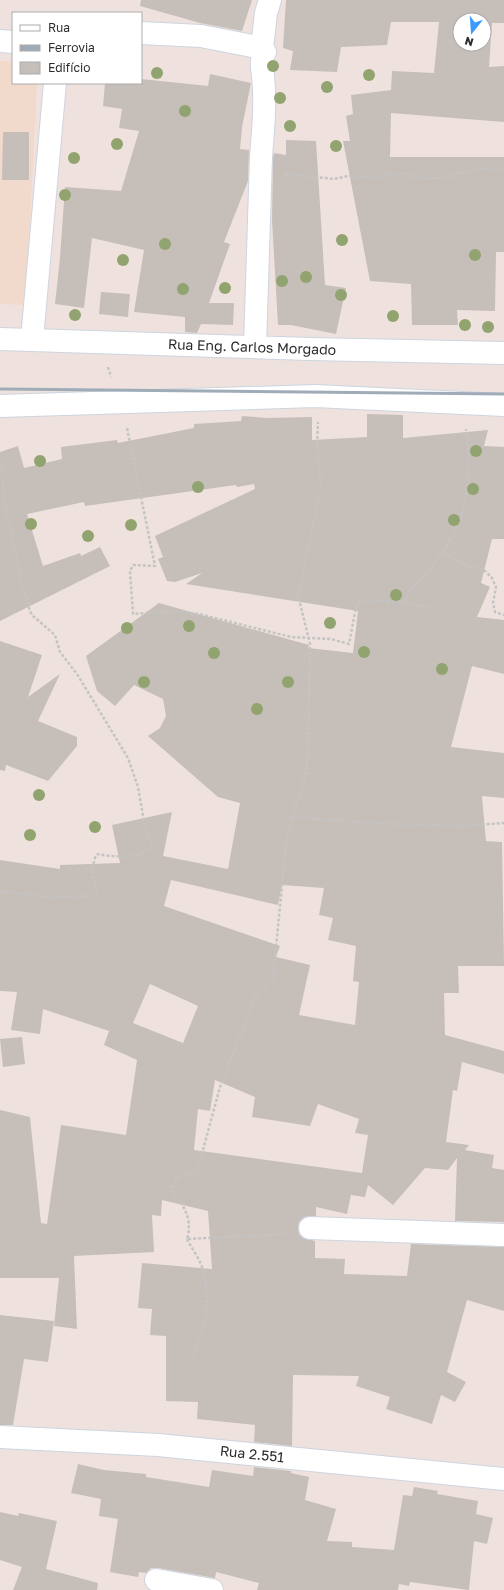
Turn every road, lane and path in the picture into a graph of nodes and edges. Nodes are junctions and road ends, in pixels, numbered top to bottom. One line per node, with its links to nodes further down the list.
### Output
1 (270, 0): 5 (street)
2 (142, 33): 5 (street)
3 (0, 41): 4 (street)
4 (12, 42)
5 (262, 48): 8 (street)
6 (55, 84): 10 (street)
7 (504, 170): 8 (path)
8 (261, 171): 12 (street)
9 (0, 339): 10 (street, Rua Eng. Carlos Morgado)
10 (32, 339): 11 (street, Rua Eng. Carlos Morgado)
11 (97, 341): 12 (street, Rua Eng. Carlos Morgado); 15 (path)
12 (255, 346): 13 (street, Rua Eng. Carlos Morgado)
13 (504, 353)
14 (315, 396): 15 (street); 16 (street); 24 (path)
15 (120, 403): 18 (street); 24 (path)
16 (463, 403): 17 (street); 20 (path)
17 (504, 405)
18 (0, 406)
19 (0, 460): 27 (path)
20 (443, 552): 21 (path); 23 (path)
21 (405, 602): 22 (path); 24 (path)
22 (433, 608)
23 (504, 616)
24 (309, 638): 25 (path)
25 (292, 817): 26 (path); 30 (path)
26 (504, 823)
27 (0, 891)
28 (310, 1228): 29 (street); 30 (path)
29 (504, 1235)
30 (187, 1239): 31 (path)
31 (192, 1359)
32 (0, 1437): 33 (street, Rua 2.551)
33 (504, 1479)
34 (156, 1580): 35 (street)
35 (212, 1590)

